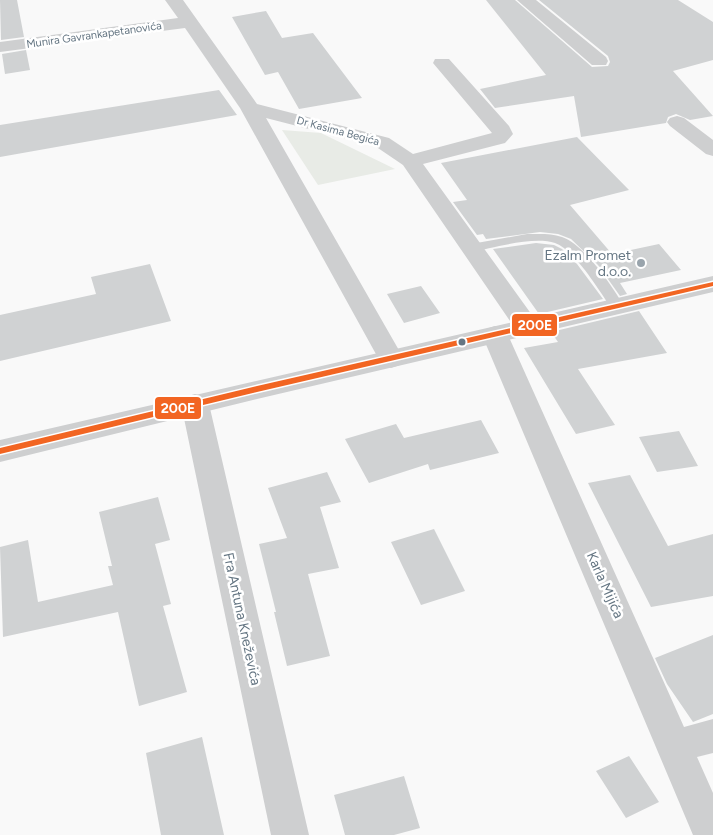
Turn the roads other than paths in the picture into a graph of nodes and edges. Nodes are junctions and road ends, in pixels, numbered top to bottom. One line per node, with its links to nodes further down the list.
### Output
1 (174, 0): 3 (street)
2 (526, 0): 5 (street)
3 (189, 22): 4 (street, Munira Gavrankapetanovića); 7 (street)
4 (0, 48)
5 (599, 61)
6 (442, 62): 10 (street)
7 (250, 108): 10 (street, Dr Kasima Begića); 16 (street)
8 (678, 122): 9 (street)
9 (713, 150)
10 (410, 161): 11 (street, Dr Kasima Begića)
11 (471, 248): 13 (lane); 14 (street, Dr Kasima Begića)
12 (713, 284): 13 (street)
13 (617, 306): 14 (street)
14 (528, 328): 15 (street)
15 (496, 335): 16 (street); 20 (street, Karla Mijića)
16 (391, 359): 17 (street)
17 (195, 404): 18 (street); 21 (street, Fra Antuna Kneževića)
18 (0, 451)
19 (713, 736): 20 (street)
20 (675, 747): 22 (street, Karla Mijića)
21 (290, 835)
22 (712, 835)

